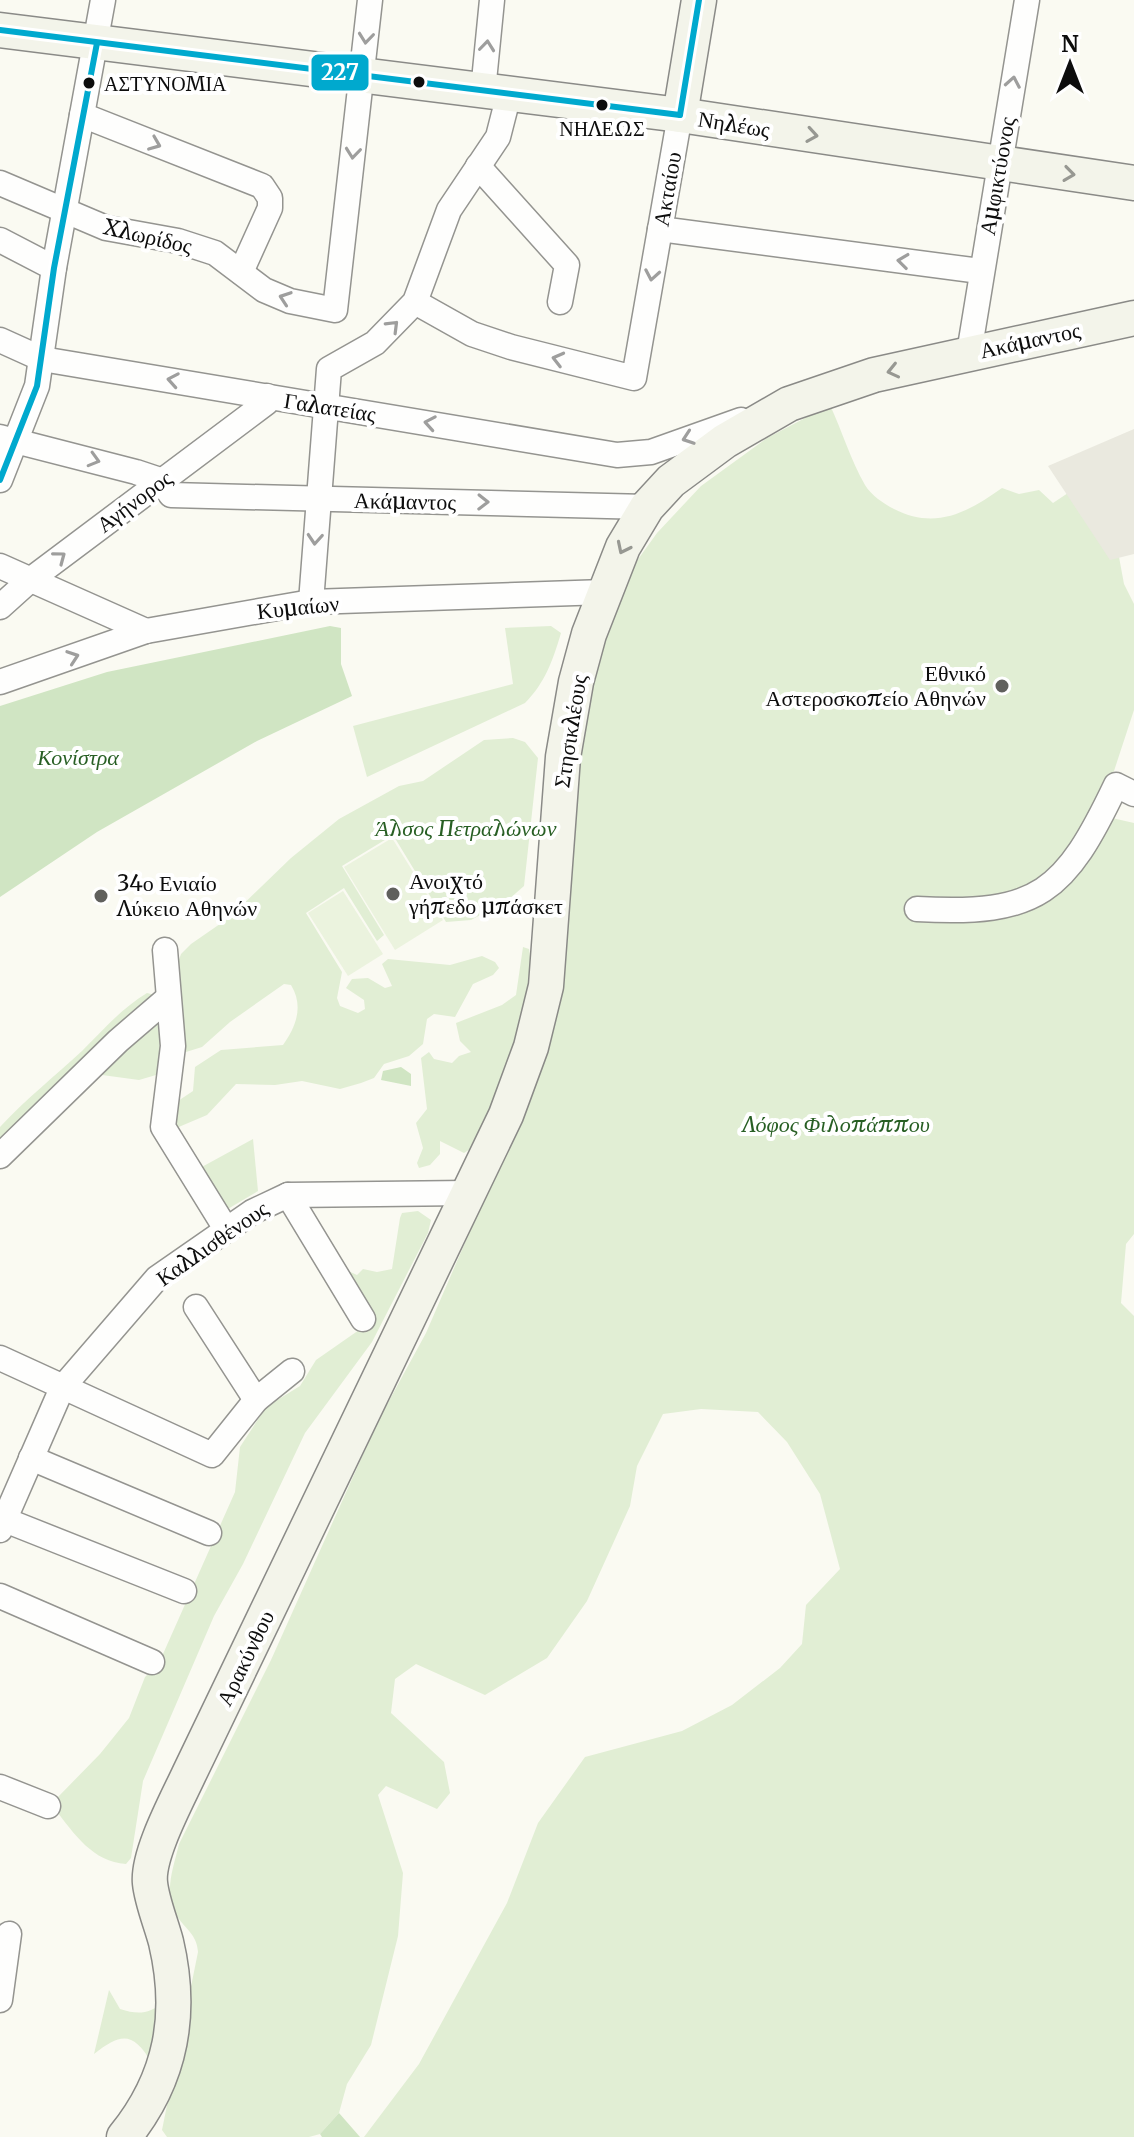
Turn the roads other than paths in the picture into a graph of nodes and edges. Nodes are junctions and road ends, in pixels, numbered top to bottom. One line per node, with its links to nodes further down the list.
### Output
1 (103, 0): 7 (street)
2 (370, 0): 8 (street, one-way to 8)
3 (492, 0): 9 (street, one-way to 3)
4 (699, 0): 11 (street, Ακταίου)
5 (1027, 0): 12 (street, Αμφικτύονος, one-way to 5)
6 (0, 30): 7 (street, Νηλέως)
7 (97, 43): 8 (street, Νηλέως); 10 (street)
8 (362, 76): 9 (street, Νηλέως); 21 (street, Χλωρίδος, one-way to 21)
9 (496, 93): 11 (street, Νηλέως); 13 (street)
10 (82, 115): 16 (street); 21 (street, one-way to 21)
11 (680, 115): 12 (street, Νηλέως, one-way to 12); 17 (street, Ακταίου)
12 (999, 164): 15 (street, Νηλέως, one-way to 15); 20 (street, Αμφικτύονος)
13 (478, 166): 22 (street); 23 (street)
14 (0, 183): 16 (street, Χλωρίδος)
15 (1134, 183)
16 (64, 211): 19 (street); 21 (street, Χλωρίδος)
17 (660, 229): 20 (street, one-way to 17); 22 (street, Ακταίου, one-way to 22)
18 (0, 240): 19 (street)
19 (54, 268): 27 (street)
20 (980, 271): 26 (street, Αμφικτύονος)
21 (241, 272)
22 (415, 302): 30 (street, one-way to 22)
23 (560, 302)
24 (1134, 318): 26 (street, Ακάμαντος)
25 (0, 340): 27 (street, Γαλατείας)
26 (969, 353): 29 (street, Ακάμαντος, one-way to 29)
27 (42, 359): 28 (street, Γαλατείας, one-way to 27); 31 (street)
28 (267, 396): 30 (street, Γαλατείας); 34 (street, Αγήνορος)
29 (789, 404): 32 (street, Ακάμαντος, one-way to 32); 36 (street, Ακάμαντος)
30 (325, 406): 32 (street, Γαλατείας, one-way to 30); 35 (street)
31 (9, 439): 33 (street); 34 (street, Ακάμαντος, one-way to 34)
32 (617, 455)
33 (0, 480)
34 (160, 480): 35 (street, Ακάμαντος); 38 (street, Αγήνορος, one-way to 34)
35 (318, 500): 36 (street, Ακάμαντος, one-way to 36); 40 (street, one-way to 40)
36 (647, 507): 39 (street, Στησικλέους, one-way to 39)
37 (0, 566): 38 (street)
38 (30, 580): 41 (street, Αγήνορος); 42 (street)
39 (605, 592): 40 (street, Κυμαίων); 49 (street, Στησικλέους)
40 (311, 602): 42 (street, Κυμαίων)
41 (0, 607)
42 (146, 631): 43 (street, Κυμαίων, one-way to 42)
43 (0, 682)
44 (1125, 789): 45 (street)
45 (917, 909)
46 (165, 950): 47 (street)
47 (168, 998): 48 (street); 51 (street)
48 (0, 1156)
49 (468, 1193): 50 (street, Καλλισθένους); 69 (street, Αρακύνθου)
50 (288, 1195): 51 (street, Καλλισθένους); 53 (street)
51 (226, 1229): 56 (street, Καλλισθένους)
52 (196, 1307): 57 (street)
53 (363, 1319)
54 (0, 1358): 56 (street)
55 (292, 1371): 57 (street)
56 (62, 1388): 57 (street); 58 (street, Καλλισθένους)
57 (256, 1400)
58 (31, 1458): 59 (street, Καλλισθένους); 60 (street)
59 (2, 1525): 61 (street)
60 (209, 1533)
61 (184, 1591)
62 (0, 1596): 63 (street)
63 (152, 1662)
64 (0, 1787): 65 (street)
65 (48, 1806)
66 (9, 1934): 67 (street)
67 (1, 1969): 68 (street)
68 (0, 2000)
69 (124, 2137)

